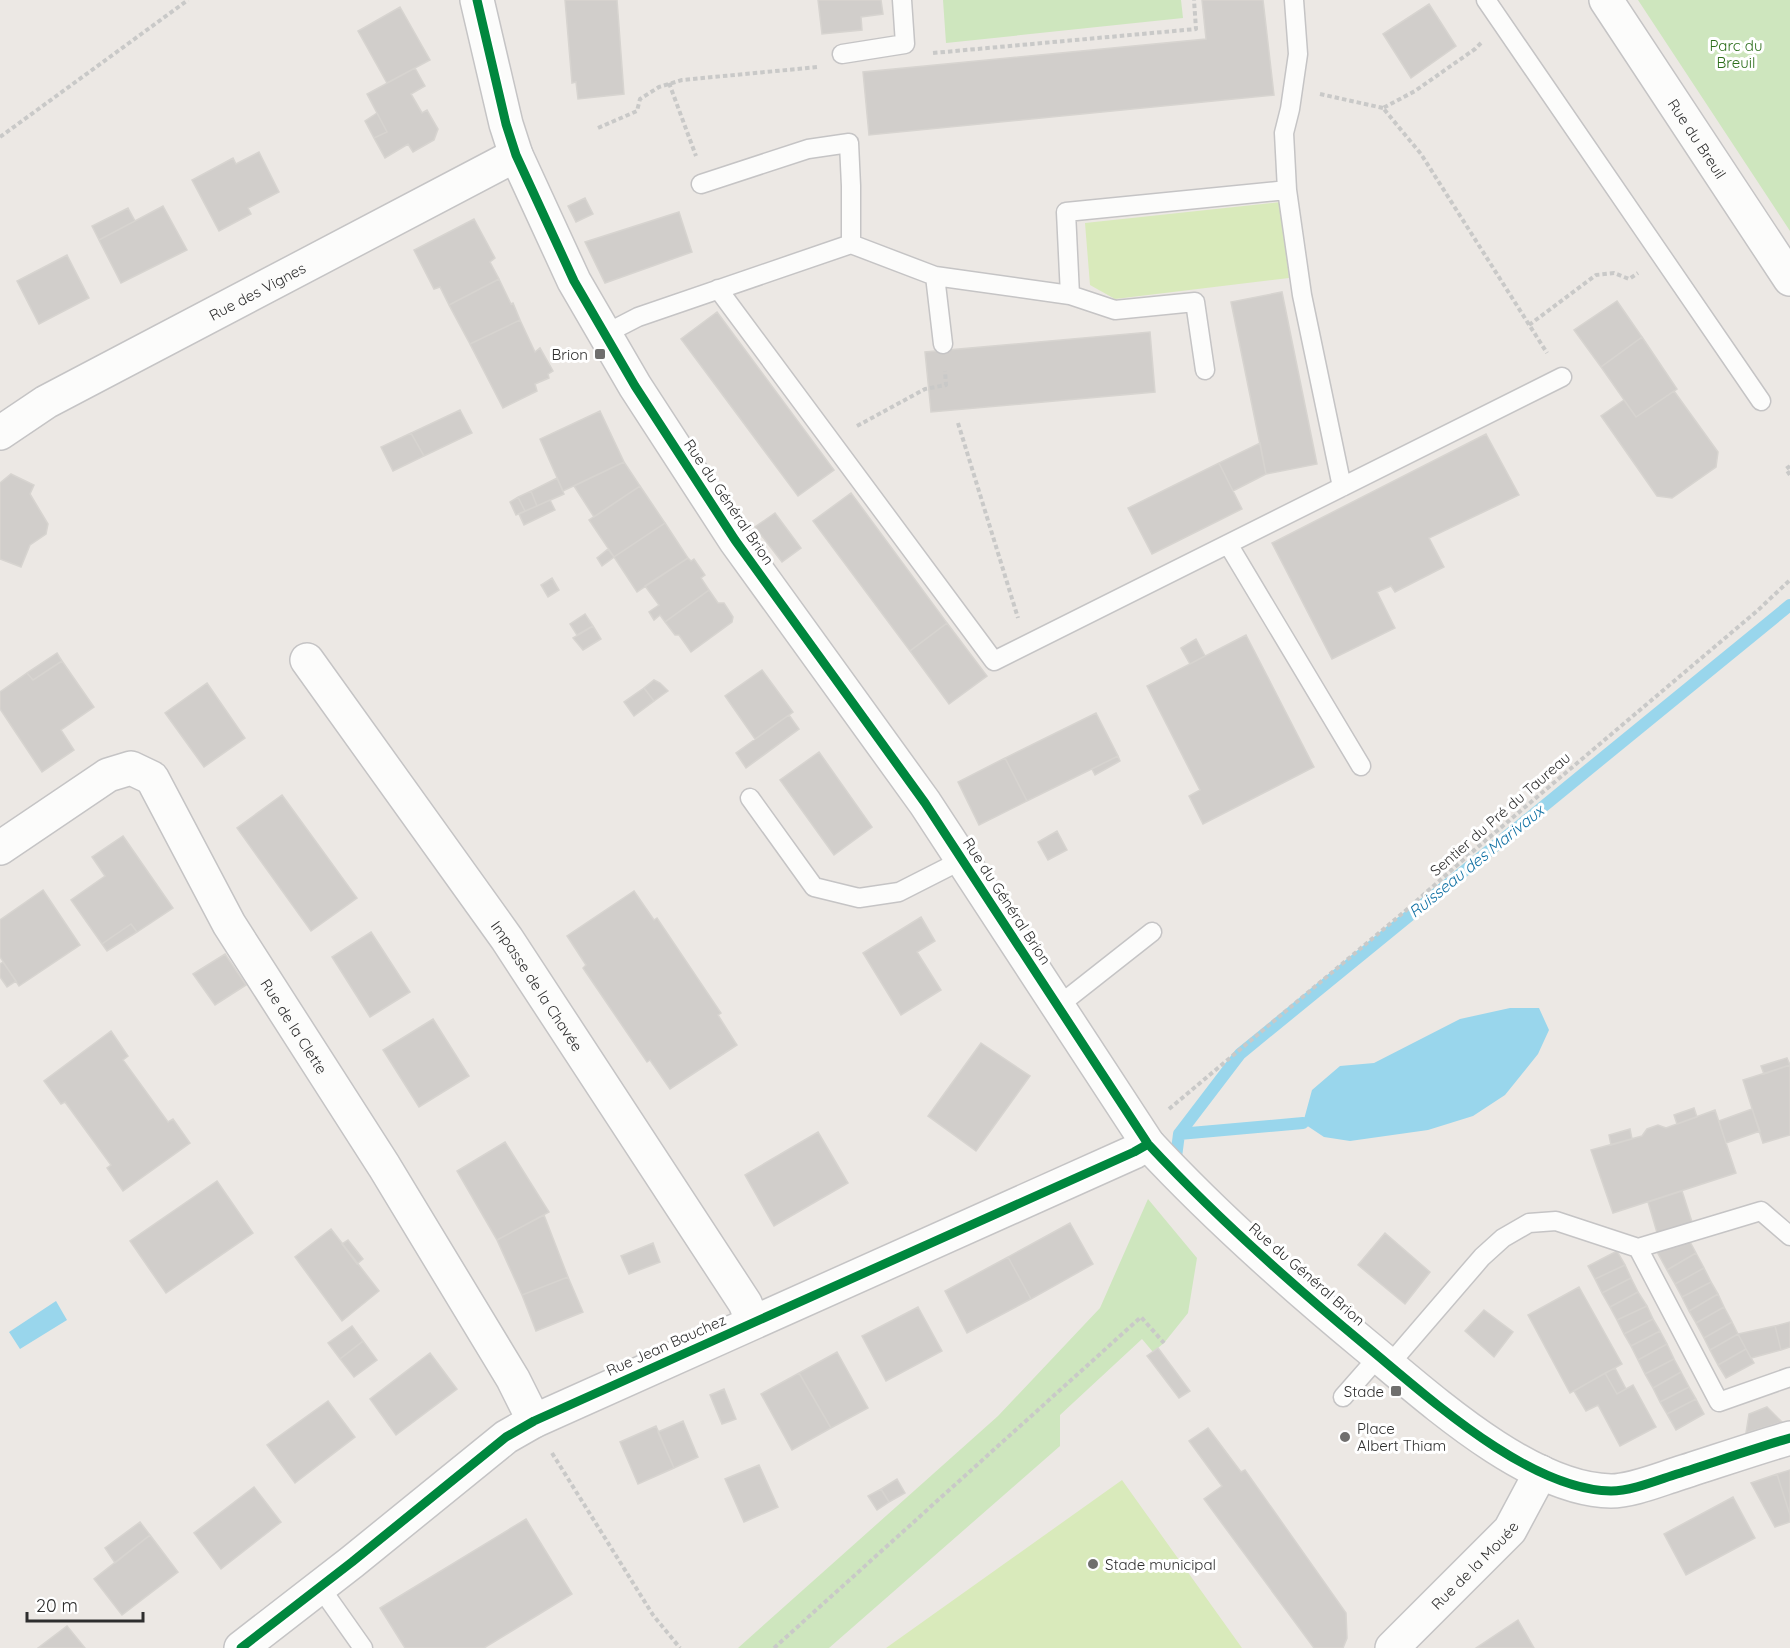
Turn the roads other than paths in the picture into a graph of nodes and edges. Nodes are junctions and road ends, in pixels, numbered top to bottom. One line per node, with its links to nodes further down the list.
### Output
1 (477, 0): 7 (street, Rue du Général Brion)
2 (902, 0): 6 (lane)
3 (1294, 0): 9 (lane)
4 (1486, 0): 19 (lane)
5 (1606, 0): 12 (street, Rue du Breuil)
6 (842, 54)
7 (516, 155): 15 (street, Rue du Général Brion); 20 (street, Rue des Vignes)
8 (703, 183): 10 (lane)
9 (1287, 190): 14 (lane); 21 (lane)
10 (851, 244): 11 (lane); 13 (lane)
11 (935, 276): 14 (lane); 16 (lane)
12 (1790, 279)
13 (718, 289): 15 (lane); 22 (lane)
14 (1070, 295): 17 (lane)
15 (605, 334): 27 (street, Rue du Général Brion)
16 (943, 344)
17 (1205, 370)
18 (1562, 376): 21 (lane)
19 (1761, 400)
20 (0, 433)
21 (1342, 487): 22 (lane)
22 (1228, 544): 24 (lane)
23 (307, 660): 33 (street, Impasse de la Chavée)
24 (1361, 766)
25 (750, 798): 27 (lane)
26 (0, 848): 37 (street, Rue de la Clette)
27 (962, 860): 29 (street, Rue du Général Brion)
28 (1152, 932): 29 (lane)
29 (1058, 1006): 30 (street, Rue du Général Brion)
30 (1144, 1138): 33 (street, Rue Jean Bauchez); 34 (street, Rue du Général Brion)
31 (1790, 1236): 32 (lane)
32 (1638, 1248): 34 (lane); 35 (lane)
33 (753, 1322): 37 (street, Rue Jean Bauchez)
34 (1384, 1361): 36 (lane); 39 (street, Rue du Général Brion)
35 (1790, 1377)
36 (1343, 1397)
37 (534, 1421): 40 (street, Rue Jean Bauchez)
38 (1790, 1438): 39 (street, Rue du Général Brion)
39 (1542, 1472): 43 (street, Rue de la Mouée)
40 (320, 1587): 41 (street, Rue Jean Bauchez); 42 (lane)
41 (241, 1648)
42 (363, 1648)
43 (1392, 1648)

